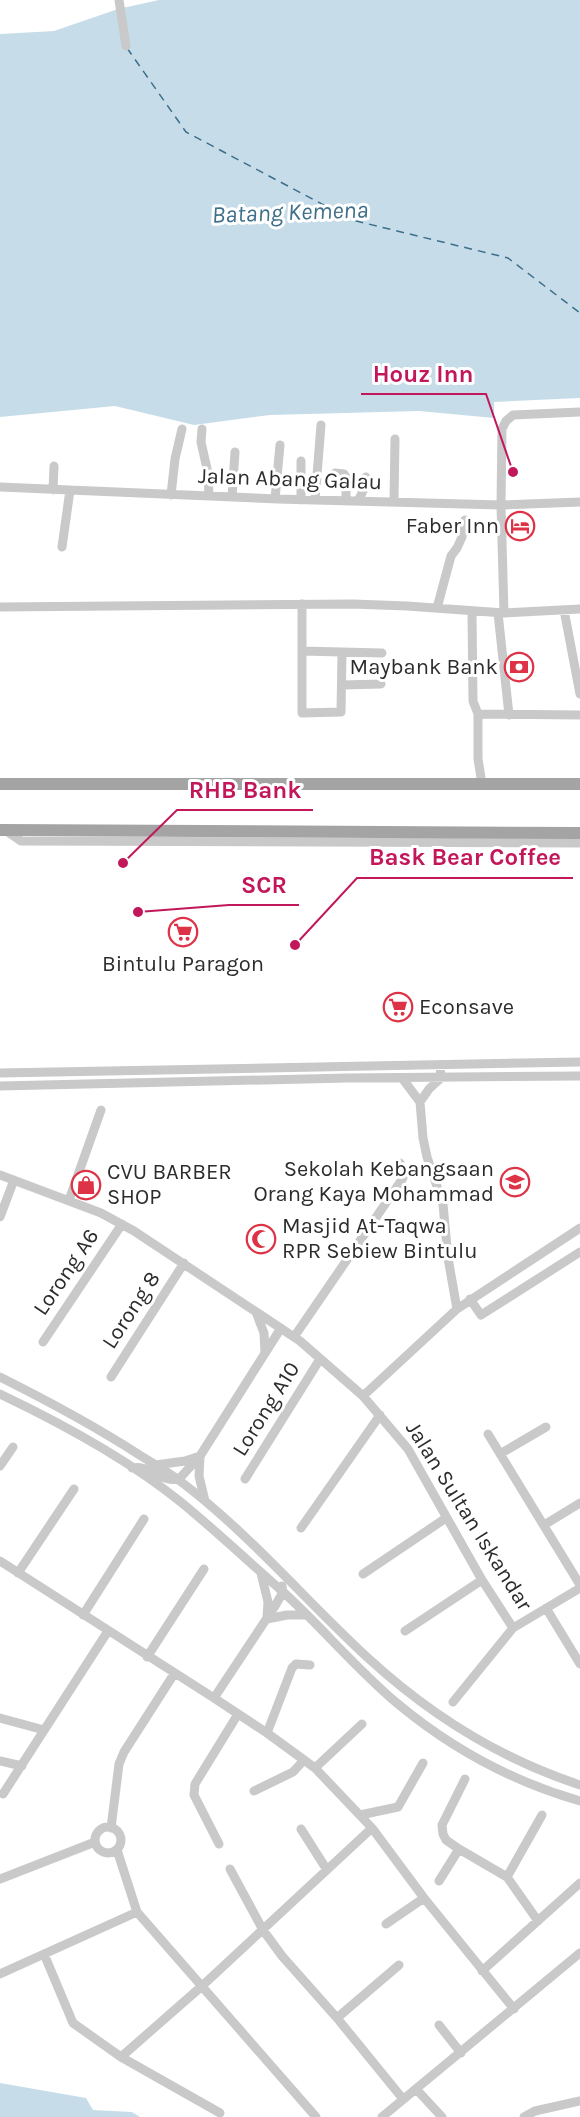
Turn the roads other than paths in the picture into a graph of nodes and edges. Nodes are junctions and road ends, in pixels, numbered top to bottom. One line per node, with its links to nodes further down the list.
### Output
1 (119, 0): 2 (street)
2 (126, 46)
3 (580, 412): 27 (street)
4 (321, 425): 22 (street)
5 (182, 429): 17 (street)
6 (202, 429): 18 (street)
7 (395, 439): 25 (street)
8 (280, 446): 20 (street)
9 (236, 452): 19 (street)
10 (301, 461): 21 (street)
11 (54, 466): 15 (street)
12 (335, 473): 23 (street)
13 (366, 477): 24 (street)
14 (0, 487): 15 (street, Jalan Abang Galau)
15 (53, 489): 16 (street, Jalan Abang Galau)
16 (69, 490): 17 (street, Jalan Abang Galau); 29 (street)
17 (171, 495): 18 (street, Jalan Abang Galau)
18 (209, 496): 19 (street, Jalan Abang Galau)
19 (232, 497): 20 (street, Jalan Abang Galau)
20 (275, 499): 21 (street, Jalan Abang Galau)
21 (301, 500): 22 (street, Jalan Abang Galau)
22 (315, 500): 23 (street, Jalan Abang Galau)
23 (346, 500): 24 (street, Jalan Abang Galau)
24 (358, 501): 25 (street, Jalan Abang Galau)
25 (394, 501): 27 (street, Jalan Abang Galau)
26 (580, 502): 27 (street, Jalan Abang Galau)
27 (501, 505): 36 (street)
28 (465, 520): 32 (street)
29 (62, 547)
30 (302, 604): 31 (street); 32 (street); 37 (street)
31 (0, 607)
32 (437, 608): 35 (street)
33 (580, 609): 34 (street)
34 (564, 610): 36 (street); 42 (street)
35 (472, 612): 36 (street); 43 (street)
36 (501, 613): 44 (street)
37 (302, 651): 38 (street); 41 (street)
38 (342, 652): 39 (street); 41 (street)
39 (382, 653)
40 (381, 684): 41 (street)
41 (342, 685)
42 (580, 694)
43 (478, 714): 44 (street); 47 (street)
44 (509, 715): 45 (street)
45 (580, 715)
46 (0, 784): 47 (main road)
47 (482, 784): 48 (main road)
48 (580, 784)
49 (2, 830): 50 (main road); 51 (street)
50 (580, 833)
51 (580, 843)
52 (580, 1062): 53 (street)
53 (440, 1065): 54 (street); 58 (street)
54 (343, 1067): 55 (street); 57 (street)
55 (0, 1073)
56 (580, 1076): 58 (street)
57 (401, 1078): 58 (street); 59 (street); 60 (street)
58 (441, 1078): 60 (street)
59 (0, 1086)
60 (420, 1102): 72 (street)
61 (101, 1110): 65 (street)
62 (400, 1163): 75 (street)
63 (0, 1175): 64 (street, Jalan Sultan Iskandar)
64 (14, 1180): 65 (street, Jalan Sultan Iskandar); 66 (street)
65 (69, 1200): 67 (street, Jalan Sultan Iskandar)
66 (0, 1217)
67 (122, 1224): 70 (street, Jalan Sultan Iskandar); 76 (street, Lorong A6)
68 (580, 1228): 71 (street)
69 (578, 1257): 71 (street)
70 (184, 1263): 73 (street, Jalan Sultan Iskandar); 80 (street, Lorong 8)
71 (470, 1299): 72 (street)
72 (457, 1309): 82 (street)
73 (256, 1311): 74 (street, Jalan Sultan Iskandar); 77 (street)
74 (281, 1328): 75 (street, Jalan Sultan Iskandar); 77 (street)
75 (294, 1337): 78 (street, Jalan Sultan Iskandar)
76 (43, 1342)
77 (265, 1353): 88 (street)
78 (320, 1359): 82 (street, Jalan Sultan Iskandar); 93 (street, Lorong A10)
79 (0, 1377): 89 (street)
80 (111, 1377)
81 (0, 1394): 91 (street)
82 (363, 1396): 83 (street, Jalan Sultan Iskandar)
83 (380, 1415): 97 (street, Jalan Sultan Iskandar); 100 (street)
84 (546, 1427): 87 (street)
85 (488, 1434): 87 (street)
86 (13, 1447): 90 (street)
87 (500, 1454): 99 (street)
88 (200, 1456): 89 (street); 92 (street); 95 (street)
89 (156, 1465): 92 (street)
90 (0, 1466)
91 (132, 1468): 92 (street); 105 (street)
92 (179, 1479): 95 (street)
93 (245, 1479)
94 (74, 1490): 104 (street)
95 (206, 1502): 102 (street)
96 (580, 1503): 99 (street)
97 (446, 1518): 106 (street); 107 (street, Jalan Sultan Iskandar)
98 (144, 1519): 111 (street)
99 (544, 1525): 108 (street)
100 (301, 1528)
101 (0, 1561): 104 (street)
102 (276, 1567): 109 (street); 134 (street)
103 (204, 1569): 117 (street)
104 (18, 1573): 111 (street)
105 (261, 1573): 109 (street); 113 (street)
106 (363, 1574)
107 (482, 1580): 114 (street, Jalan Sultan Iskandar); 116 (street)
108 (580, 1586): 110 (street, Jalan Sultan Iskandar)
109 (283, 1592): 112 (street); 113 (street)
110 (546, 1608): 114 (street, Jalan Sultan Iskandar); 118 (street)
111 (82, 1615): 115 (street)
112 (306, 1615): 113 (street); 137 (street)
113 (267, 1619): 121 (street)
114 (513, 1628): 122 (street)
115 (108, 1631): 117 (street); 126 (street)
116 (405, 1631)
117 (147, 1657): 120 (street)
118 (580, 1664)
119 (310, 1665): 127 (street)
120 (174, 1674): 121 (street); 140 (street)
121 (214, 1698): 123 (street)
122 (453, 1702)
123 (238, 1714): 127 (street); 144 (street)
124 (0, 1718): 126 (street)
125 (362, 1724): 132 (street)
126 (44, 1730): 131 (street)
127 (267, 1733): 128 (street)
128 (304, 1760): 132 (street); 135 (street)
129 (0, 1761): 131 (street)
130 (423, 1763): 138 (street)
131 (22, 1766): 136 (street)
132 (315, 1768): 138 (street)
133 (465, 1779): 145 (street)
134 (580, 1785)
135 (254, 1791)
136 (3, 1794)
137 (580, 1801)
138 (360, 1815): 141 (street)
139 (542, 1815): 149 (street)
140 (111, 1828): 143 (street); 146 (street)
141 (372, 1828): 148 (street); 153 (street)
142 (301, 1829): 148 (street)
143 (95, 1842): 146 (street); 150 (street)
144 (219, 1844)
145 (459, 1849): 149 (street); 151 (street)
146 (117, 1850): 154 (street)
147 (230, 1869): 157 (street)
148 (327, 1870): 157 (street)
149 (507, 1877): 155 (street)
150 (0, 1879)
151 (440, 1881)
152 (580, 1883): 155 (street)
153 (424, 1898): 156 (street); 161 (street)
154 (137, 1912): 159 (street); 163 (street)
155 (538, 1921): 161 (street)
156 (386, 1924)
157 (263, 1930): 163 (street); 165 (street)
158 (580, 1953): 164 (street)
159 (44, 1954): 162 (street); 168 (street)
160 (399, 1965): 165 (street)
161 (482, 1971): 164 (street)
162 (0, 1974)
163 (202, 1986): 168 (street); 174 (street)
164 (514, 2009): 167 (street)
165 (337, 2018): 170 (street)
166 (439, 2025): 167 (street)
167 (461, 2053): 169 (street)
168 (121, 2057): 173 (street)
169 (417, 2090): 170 (street); 176 (street)
170 (403, 2099): 175 (street)
171 (580, 2101): 172 (street)
172 (557, 2107): 177 (street); 178 (street)
173 (220, 2113)
174 (316, 2117)
175 (382, 2117)
176 (442, 2117)
177 (524, 2117)
178 (561, 2117)

